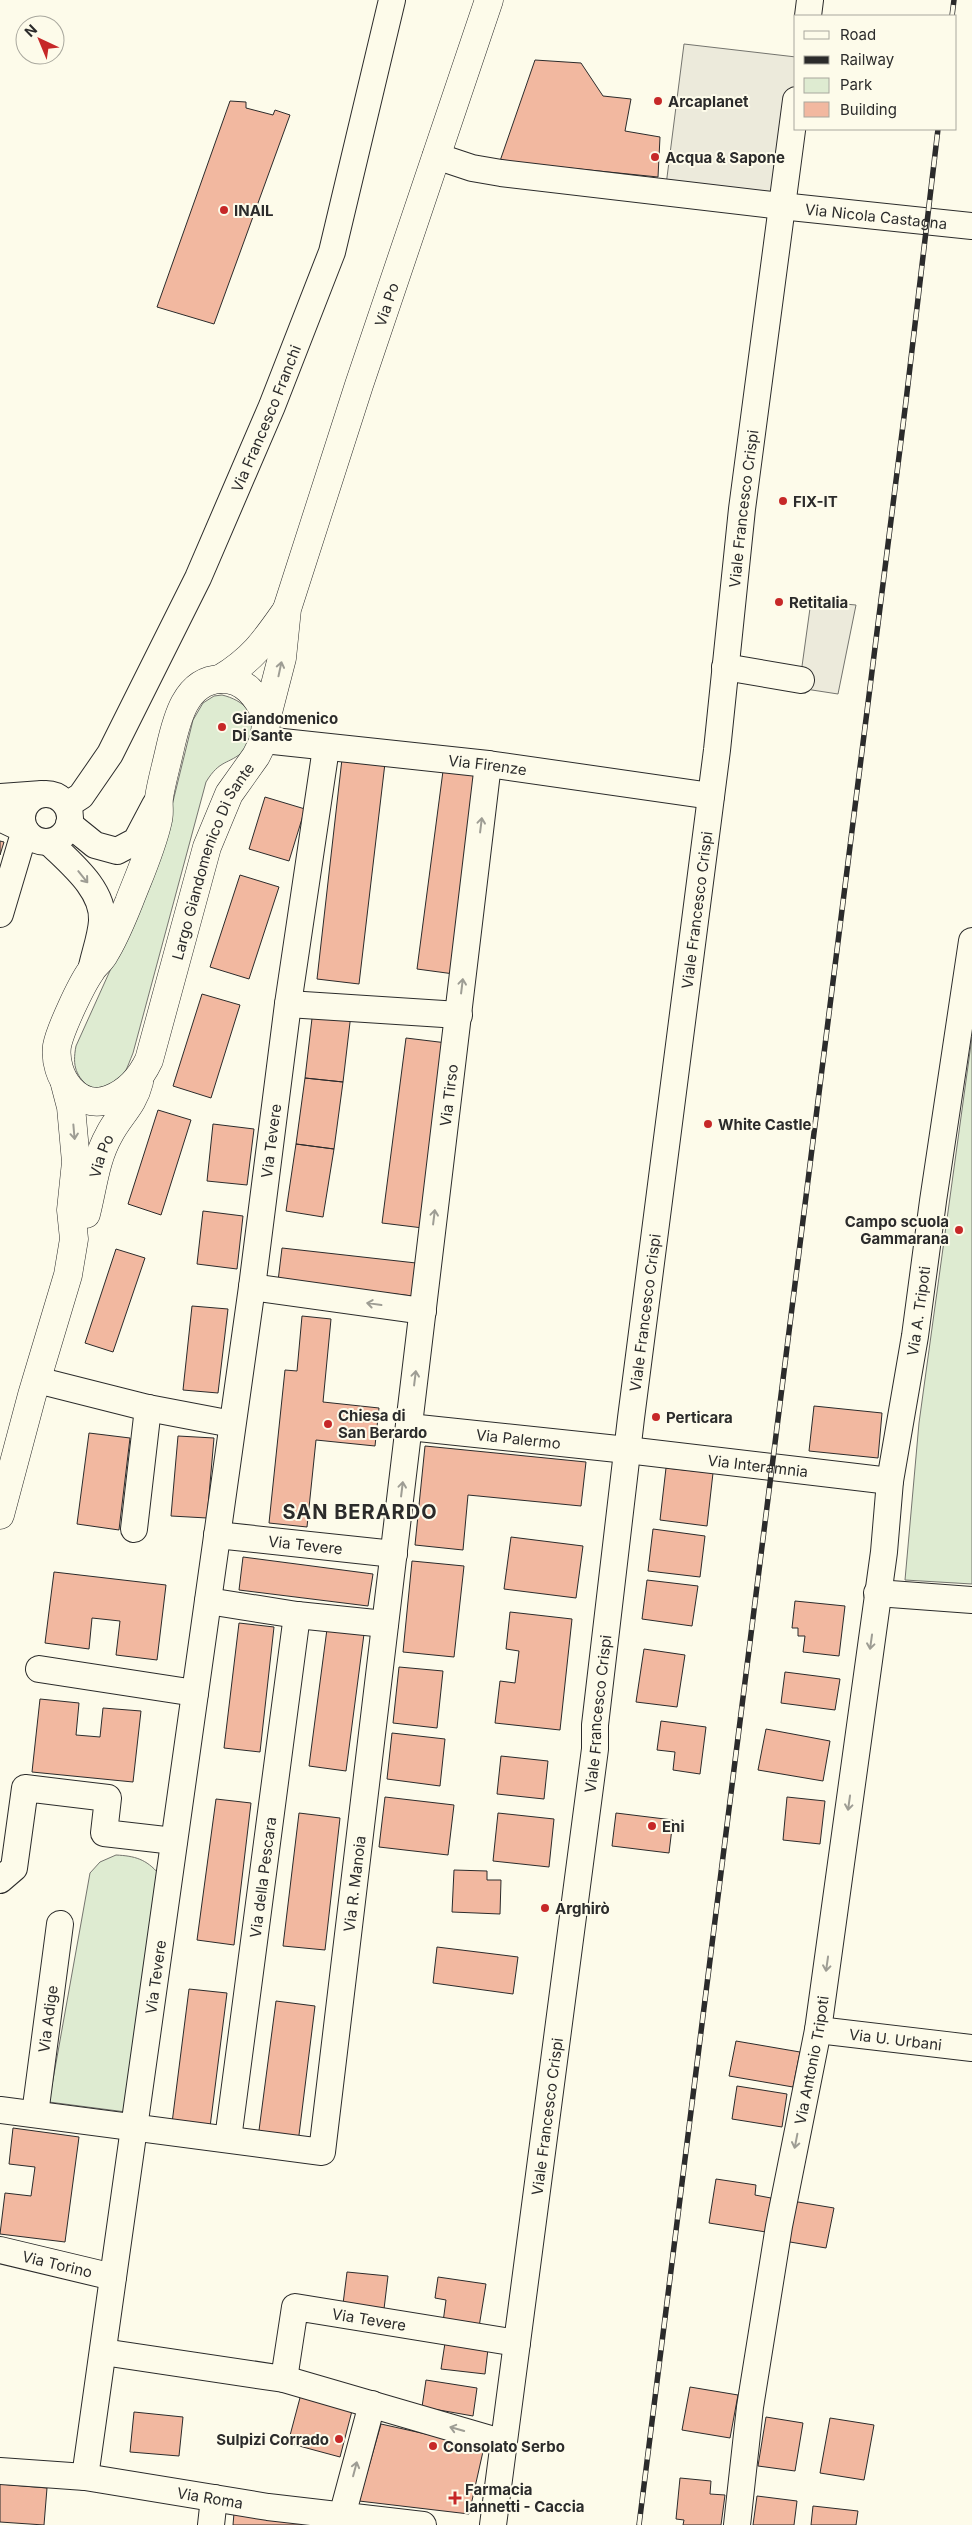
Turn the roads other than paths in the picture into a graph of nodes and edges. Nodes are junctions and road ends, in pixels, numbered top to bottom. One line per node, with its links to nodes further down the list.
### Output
1 (392, 0): 20 (street, Via Francesco Franchi)
2 (489, 0): 6 (main road, Via Po)
3 (810, 0): 4 (street)
4 (808, 15)
5 (794, 114): 7 (street, Viale Francesco Crispi)
6 (436, 156): 7 (street, Via Nicola Castagna); 9 (main road, Via Po)
7 (781, 206): 8 (street, Via Nicola Castagna); 10 (street, Viale Francesco Crispi)
8 (972, 226)
9 (287, 609): 11 (main road, Via Po); 13 (main road, Via Po, one-way to 9)
10 (725, 667): 12 (street); 17 (street, Viale Francesco Crispi)
11 (220, 679): 13 (main road); 19 (main road)
12 (801, 680)
13 (266, 728): 14 (street, Via Firenze); 30 (main road, Largo Giandomenico Di Sante)
14 (326, 748): 15 (street, Via Firenze); 27 (street, Via Tevere)
15 (488, 764): 17 (street, Via Firenze); 29 (street, Via Tirso, one-way to 15)
16 (42, 794): 18 (street); 20 (street); 22 (street)
17 (710, 796): 39 (street, Viale Francesco Crispi)
18 (0, 797)
19 (159, 798): 20 (street); 26 (main road)
20 (68, 815): 23 (street)
21 (0, 818): 22 (street)
22 (25, 830): 23 (street); 24 (street)
23 (49, 842): 26 (street, one-way to 26)
24 (0, 914)
25 (972, 941): 28 (street, Via A. Tripoti)
26 (91, 971): 31 (main road)
27 (288, 1004): 29 (street); 33 (street, Via Tevere)
28 (968, 1008): 41 (street, Via A. Tripoti)
29 (458, 1015): 34 (street, Via Tirso, one-way to 29)
30 (140, 1078): 31 (main road, Largo Giandomenico Di Sante); 32 (main road, Via Po)
31 (65, 1084): 32 (main road, Via Po, one-way to 32)
32 (74, 1238): 35 (main road, Via Po)
33 (252, 1287): 34 (street, one-way to 33); 37 (street, Via Tevere)
34 (423, 1311): 38 (street, Via Tirso, one-way to 34)
35 (34, 1387): 36 (street); 40 (main road, Via Po); 42 (main road, Via Po)
36 (148, 1408): 37 (street); 43 (street)
37 (232, 1424): 44 (street, Via Tevere)
38 (409, 1427): 39 (street, Via Palermo); 45 (street, Via R. Manoia, one-way to 38)
39 (627, 1450): 41 (street, Via Interamnia); 64 (street, Viale Francesco Crispi)
40 (0, 1475)
41 (890, 1481): 46 (street, Via A. Tripoti)
42 (0, 1515)
43 (134, 1529)
44 (217, 1535): 45 (street, Via Tevere); 48 (street, Via Tevere)
45 (394, 1554): 50 (street, Via R. Manoia)
46 (877, 1593): 47 (street); 56 (street, Via Antonio Tripoti, one-way to 56)
47 (972, 1600)
48 (208, 1601): 49 (street); 52 (street, Via Tevere)
49 (297, 1615): 50 (street); 61 (street, Via della Pescara)
50 (385, 1624): 61 (street, Via R. Manoia)
51 (39, 1669): 52 (street)
52 (195, 1693): 53 (street, Via Tevere)
53 (174, 1841): 54 (street); 60 (street, Via Tevere)
54 (0, 1880)
55 (60, 1924): 59 (street, Via Adige)
56 (818, 2030): 57 (street, Via U. Urbani); 76 (street, Via Antonio Tripoti, one-way to 76)
57 (972, 2048)
58 (0, 2110): 59 (street, Via R. Manoia)
59 (35, 2114): 60 (street, Via R. Manoia)
60 (134, 2127): 61 (street, Via R. Manoia); 63 (street, Via Tevere)
61 (228, 2139)
62 (0, 2250): 63 (street, Via Torino)
63 (113, 2277): 65 (street, Via Tevere)
64 (517, 2343): 66 (street, Via Tevere); 68 (street, Viale Francesco Crispi)
65 (103, 2352): 66 (street); 70 (street, Via Tevere)
66 (284, 2379): 67 (street)
67 (372, 2404): 68 (street, one-way to 67); 72 (street, one-way to 67)
68 (504, 2443): 75 (street, Viale Francesco Crispi)
69 (0, 2471): 70 (street, Via Roma)
70 (85, 2477): 71 (street, Via Roma)
71 (214, 2498): 72 (street, Via Roma); 73 (street)
72 (342, 2516): 74 (street, Via Roma)
73 (210, 2525)
74 (422, 2525)
75 (493, 2525)
76 (736, 2525)

